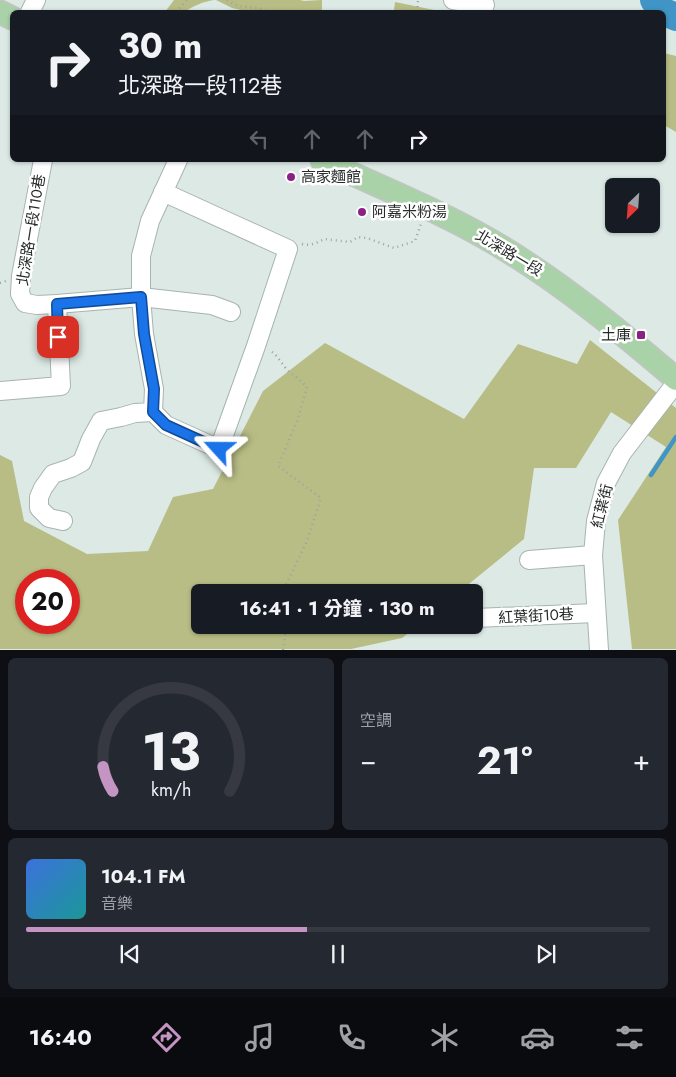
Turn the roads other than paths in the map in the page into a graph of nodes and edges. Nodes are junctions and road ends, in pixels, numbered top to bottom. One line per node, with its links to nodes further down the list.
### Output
1 (453, 0): 2 (street)
2 (484, 5)
3 (42, 162): 8 (street, 北深路一段110巷)
4 (177, 162): 6 (street)
5 (326, 162): 10 (main road, 北深路一段)
6 (163, 192): 7 (street); 13 (street)
7 (141, 297): 8 (street, 北深路一段110巷); 9 (street, 北深路一段110巷); 13 (street)
8 (57, 304): 12 (street)
9 (231, 312)
10 (676, 379)
11 (676, 383): 15 (street, 紅葉街)
12 (0, 391)
13 (153, 412): 14 (street)
14 (64, 521)
15 (593, 556): 16 (street); 17 (street, 紅葉街)
16 (529, 560)
17 (596, 613): 18 (street, 紅葉街10巷); 19 (street, 紅葉街)
18 (483, 618)
19 (599, 650)

